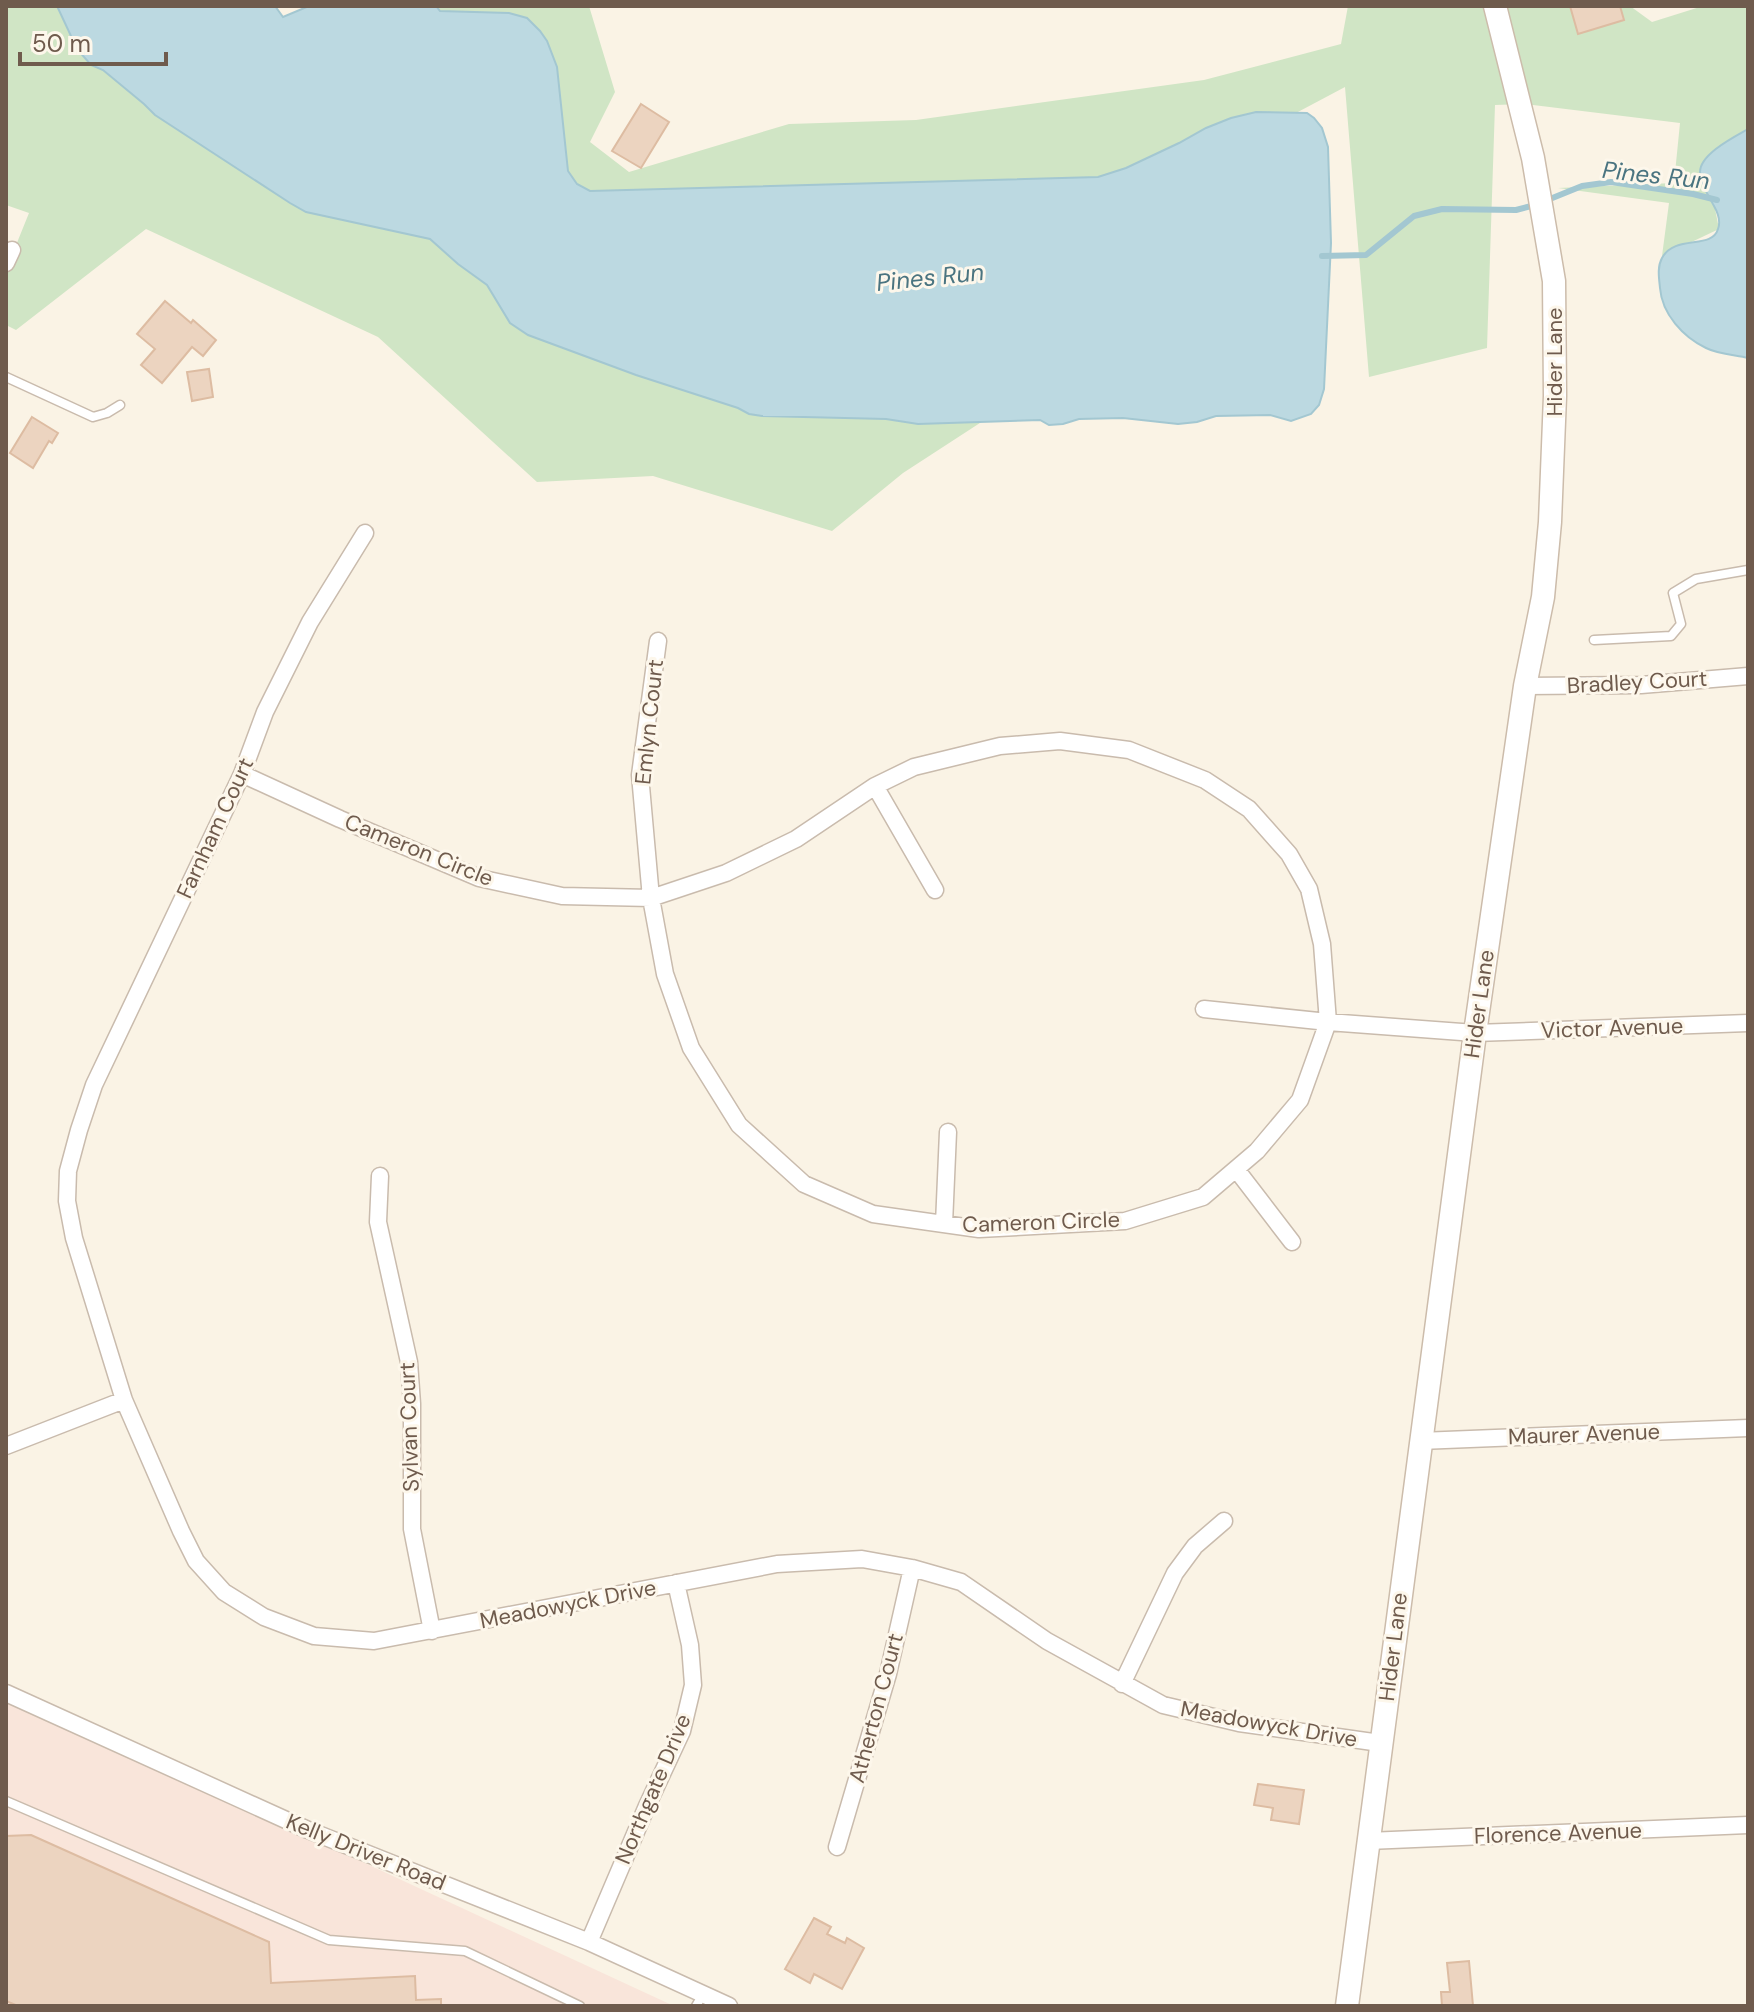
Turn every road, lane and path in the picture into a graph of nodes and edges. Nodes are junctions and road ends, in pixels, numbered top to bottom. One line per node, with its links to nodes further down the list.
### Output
1 (1495, 6): 9 (street, Hider Lane)
2 (6, 377): 3 (lane)
3 (120, 405)
4 (365, 533): 10 (street, Farnham Court)
5 (1748, 570): 6 (lane)
6 (1594, 640)
7 (658, 641): 13 (street, Emlyn Court)
8 (1748, 676): 9 (street, Bradley Court)
9 (1525, 686): 17 (street, Hider Lane)
10 (242, 774): 13 (street, Cameron Circle); 18 (street, Farnham Court)
11 (875, 786): 12 (street); 13 (street, Cameron Circle); 15 (street, Cameron Circle)
12 (935, 890)
13 (651, 898): 22 (street, Cameron Circle)
14 (1204, 1009): 15 (street)
15 (1328, 1022): 17 (street); 20 (street, Cameron Circle)
16 (1748, 1023): 17 (street, Victor Avenue)
17 (1475, 1033): 26 (street, Hider Lane)
18 (79, 1130): 24 (street, Meadowyck Drive)
19 (948, 1132): 22 (street)
20 (1236, 1169): 22 (street, Cameron Circle); 23 (street)
21 (380, 1176): 31 (street, Sylvan Court)
22 (944, 1224)
23 (1292, 1242)
24 (124, 1400): 27 (street); 31 (street, Meadowyck Drive)
25 (1748, 1428): 26 (street, Maurer Avenue)
26 (1420, 1441): 34 (street, Hider Lane)
27 (6, 1446)
28 (1224, 1521): 32 (street)
29 (912, 1568): 30 (street, Meadowyck Drive); 32 (street, Meadowyck Drive); 38 (street, Atherton Court)
30 (676, 1583): 31 (street, Meadowyck Drive); 39 (street, Northgate Drive)
31 (432, 1631)
32 (1122, 1684): 34 (street, Meadowyck Drive)
33 (6, 1693): 39 (street, Kelly Driver Road)
34 (1380, 1743): 37 (street, Hider Lane)
35 (6, 1801): 41 (lane)
36 (1748, 1825): 37 (street, Florence Avenue)
37 (1368, 1841): 43 (street, Hider Lane)
38 (837, 1847)
39 (589, 1942): 40 (street, Kelly Driver Road)
40 (700, 2000): 42 (street, Kelly Driver Road)
41 (580, 2006)
42 (729, 2006)
43 (1347, 2006)

